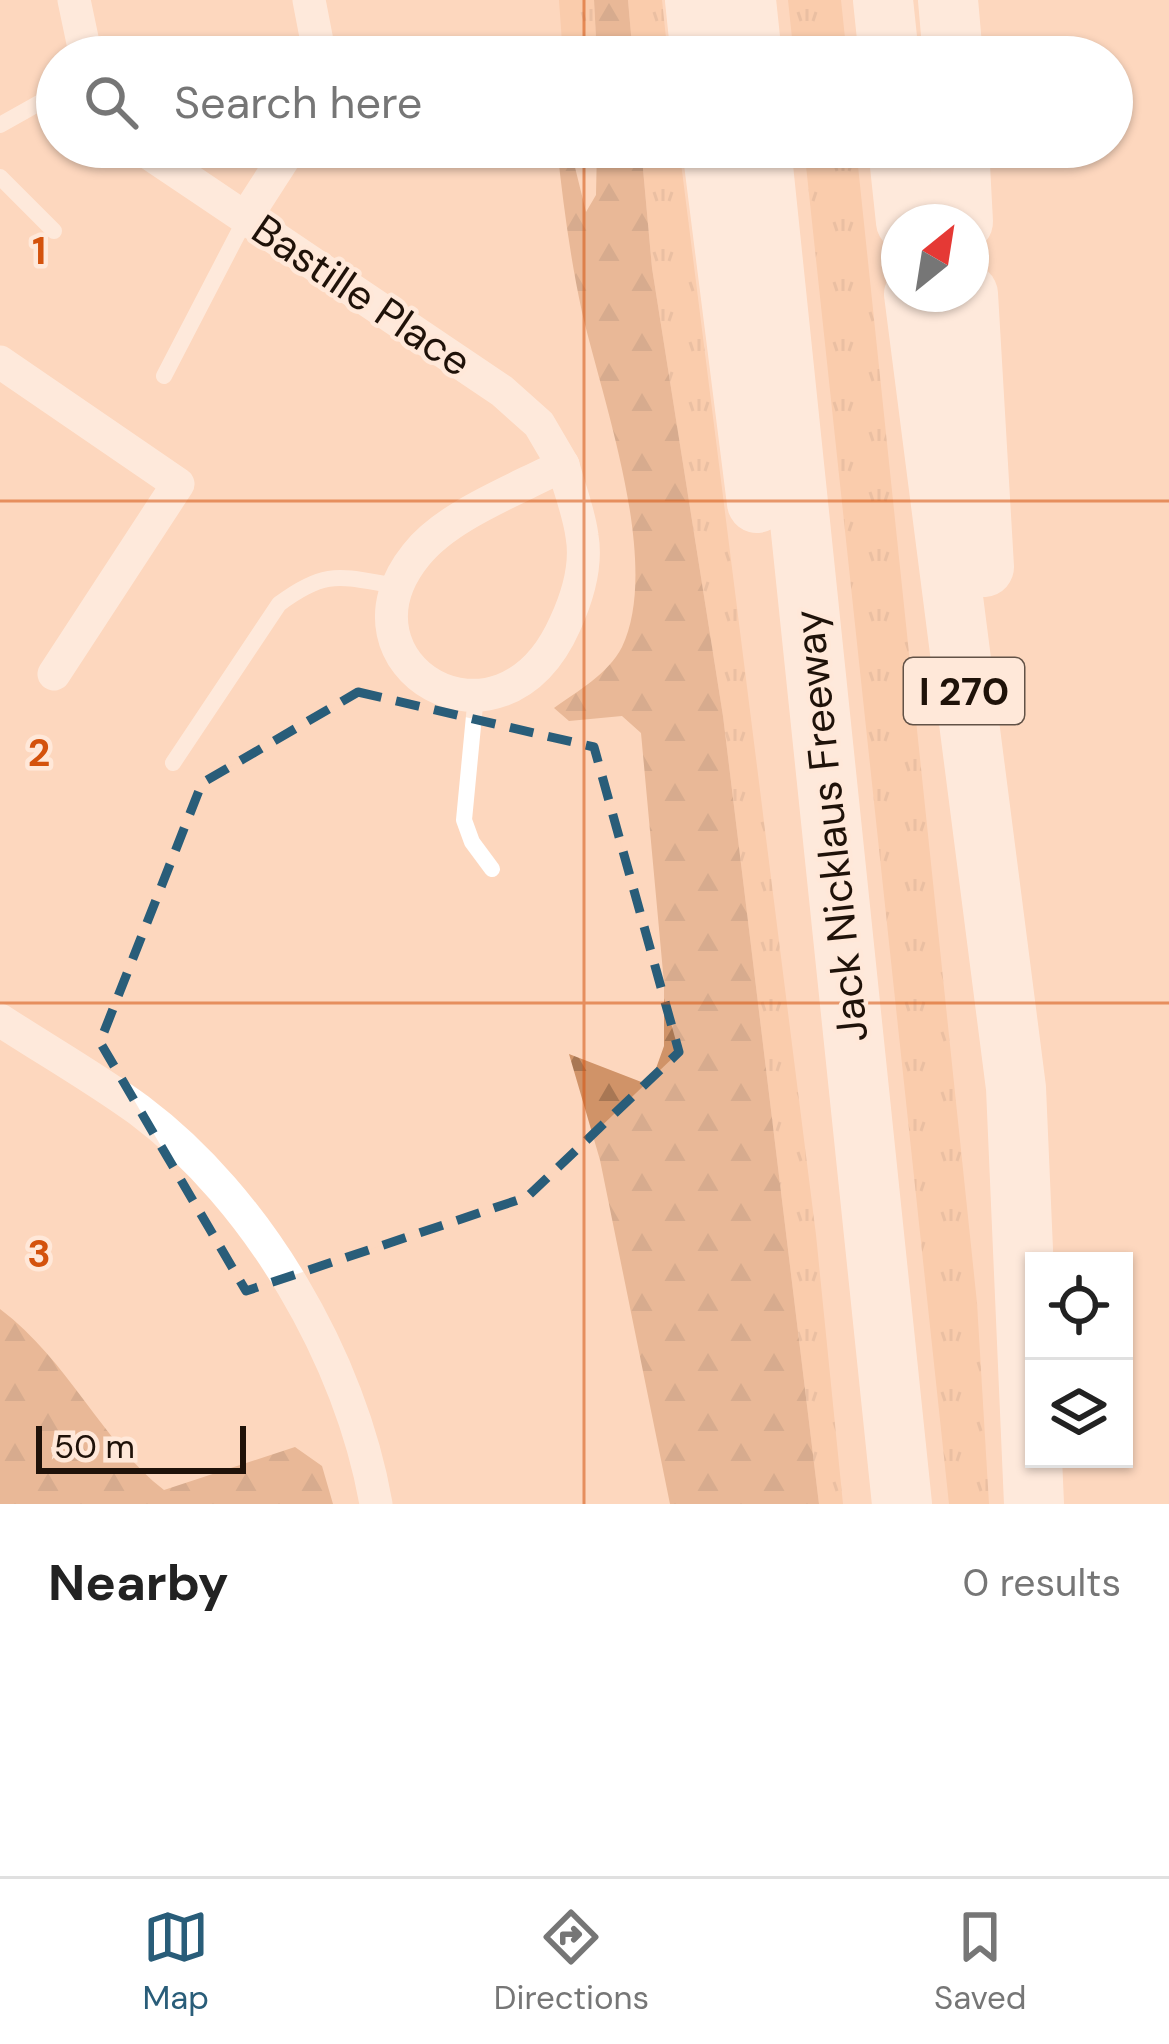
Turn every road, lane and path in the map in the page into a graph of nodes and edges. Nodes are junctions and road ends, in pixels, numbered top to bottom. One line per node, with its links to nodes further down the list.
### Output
1 (74, 0): 7 (street)
2 (309, 0): 8 (street)
3 (694, 0): 9 (highway)
4 (746, 0): 10 (highway)
5 (883, 0): 11 (highway)
6 (948, 0): 12 (highway)
7 (82, 36)
8 (316, 36)
9 (698, 36)
10 (750, 36)
11 (887, 36)
12 (951, 36)
13 (36, 105): 14 (lane)
14 (0, 125)
15 (172, 168): 24 (street, Bastille Place)
16 (278, 168): 24 (street)
17 (715, 168): 36 (highway)
18 (763, 168): 36 (highway, Jack Nicklaus Freeway)
19 (900, 168): 22 (highway)
20 (960, 168): 23 (highway)
21 (0, 177): 25 (lane)
22 (904, 204)
23 (963, 204)
24 (246, 217): 29 (lane); 30 (street, Bastille Place)
25 (54, 231)
26 (916, 312): 38 (highway, I 270)
27 (969, 312): 38 (highway)
28 (0, 362): 32 (street)
29 (164, 376)
30 (563, 465): 31 (street); 33 (street, Bastille Place)
31 (397, 586): 33 (street); 34 (lane)
32 (54, 674)
33 (476, 695): 35 (lane)
34 (173, 763)
35 (492, 869)
36 (834, 873): 40 (highway, Jack Nicklaus Freeway)
37 (0, 1020): 39 (street)
38 (1016, 1088): 41 (highway, I 270)
39 (376, 1504)
40 (902, 1504)
41 (1034, 1504)

